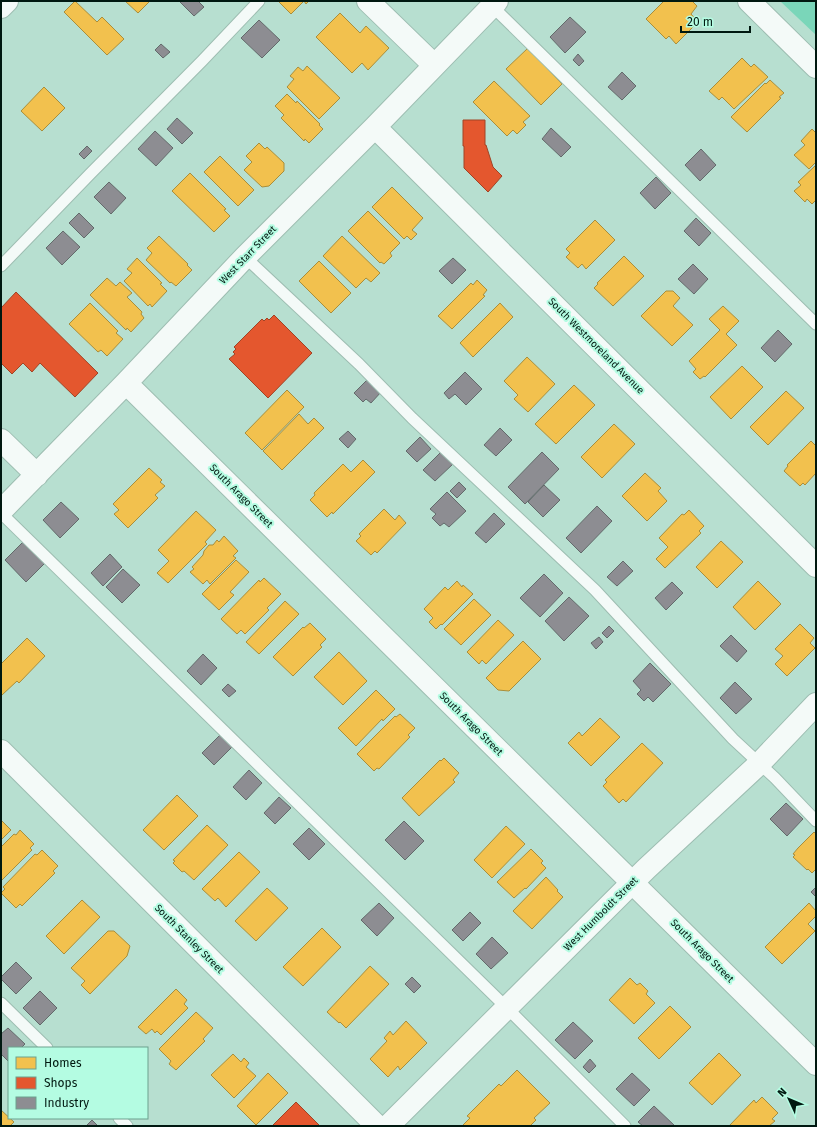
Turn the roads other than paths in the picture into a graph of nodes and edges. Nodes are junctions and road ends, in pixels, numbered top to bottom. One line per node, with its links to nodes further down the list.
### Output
1 (7, 1): 6 (street)
2 (259, 1): 11 (lane)
3 (368, 1): 7 (street)
4 (749, 1): 8 (street)
5 (495, 3): 7 (street, West Starr Street); 12 (lane)
6 (1, 7)
7 (434, 65): 9 (street, West Starr Street)
8 (816, 67)
9 (375, 127): 10 (street, West Starr Street); 17 (street, South Westmoreland Avenue)
10 (245, 258): 13 (street, West Starr Street); 20 (lane)
11 (1, 266)
12 (816, 324)
13 (126, 384): 15 (street, West Starr Street); 22 (street, South Arago Street)
14 (1, 440): 15 (street)
15 (37, 475): 16 (street, West Starr Street)
16 (1, 512): 24 (lane)
17 (816, 566)
18 (816, 704): 20 (street, West Humboldt Street)
19 (1, 751): 27 (street, South Stanley Street)
20 (759, 764): 21 (lane); 22 (street, West Humboldt Street)
21 (816, 821)
22 (633, 883): 24 (street, West Humboldt Street); 26 (street, South Arago Street)
23 (1, 1003): 25 (lane)
24 (507, 1008): 28 (street, West Humboldt Street); 29 (lane)
25 (46, 1047)
26 (816, 1064)
27 (378, 1126)
28 (388, 1126)
29 (626, 1126)

